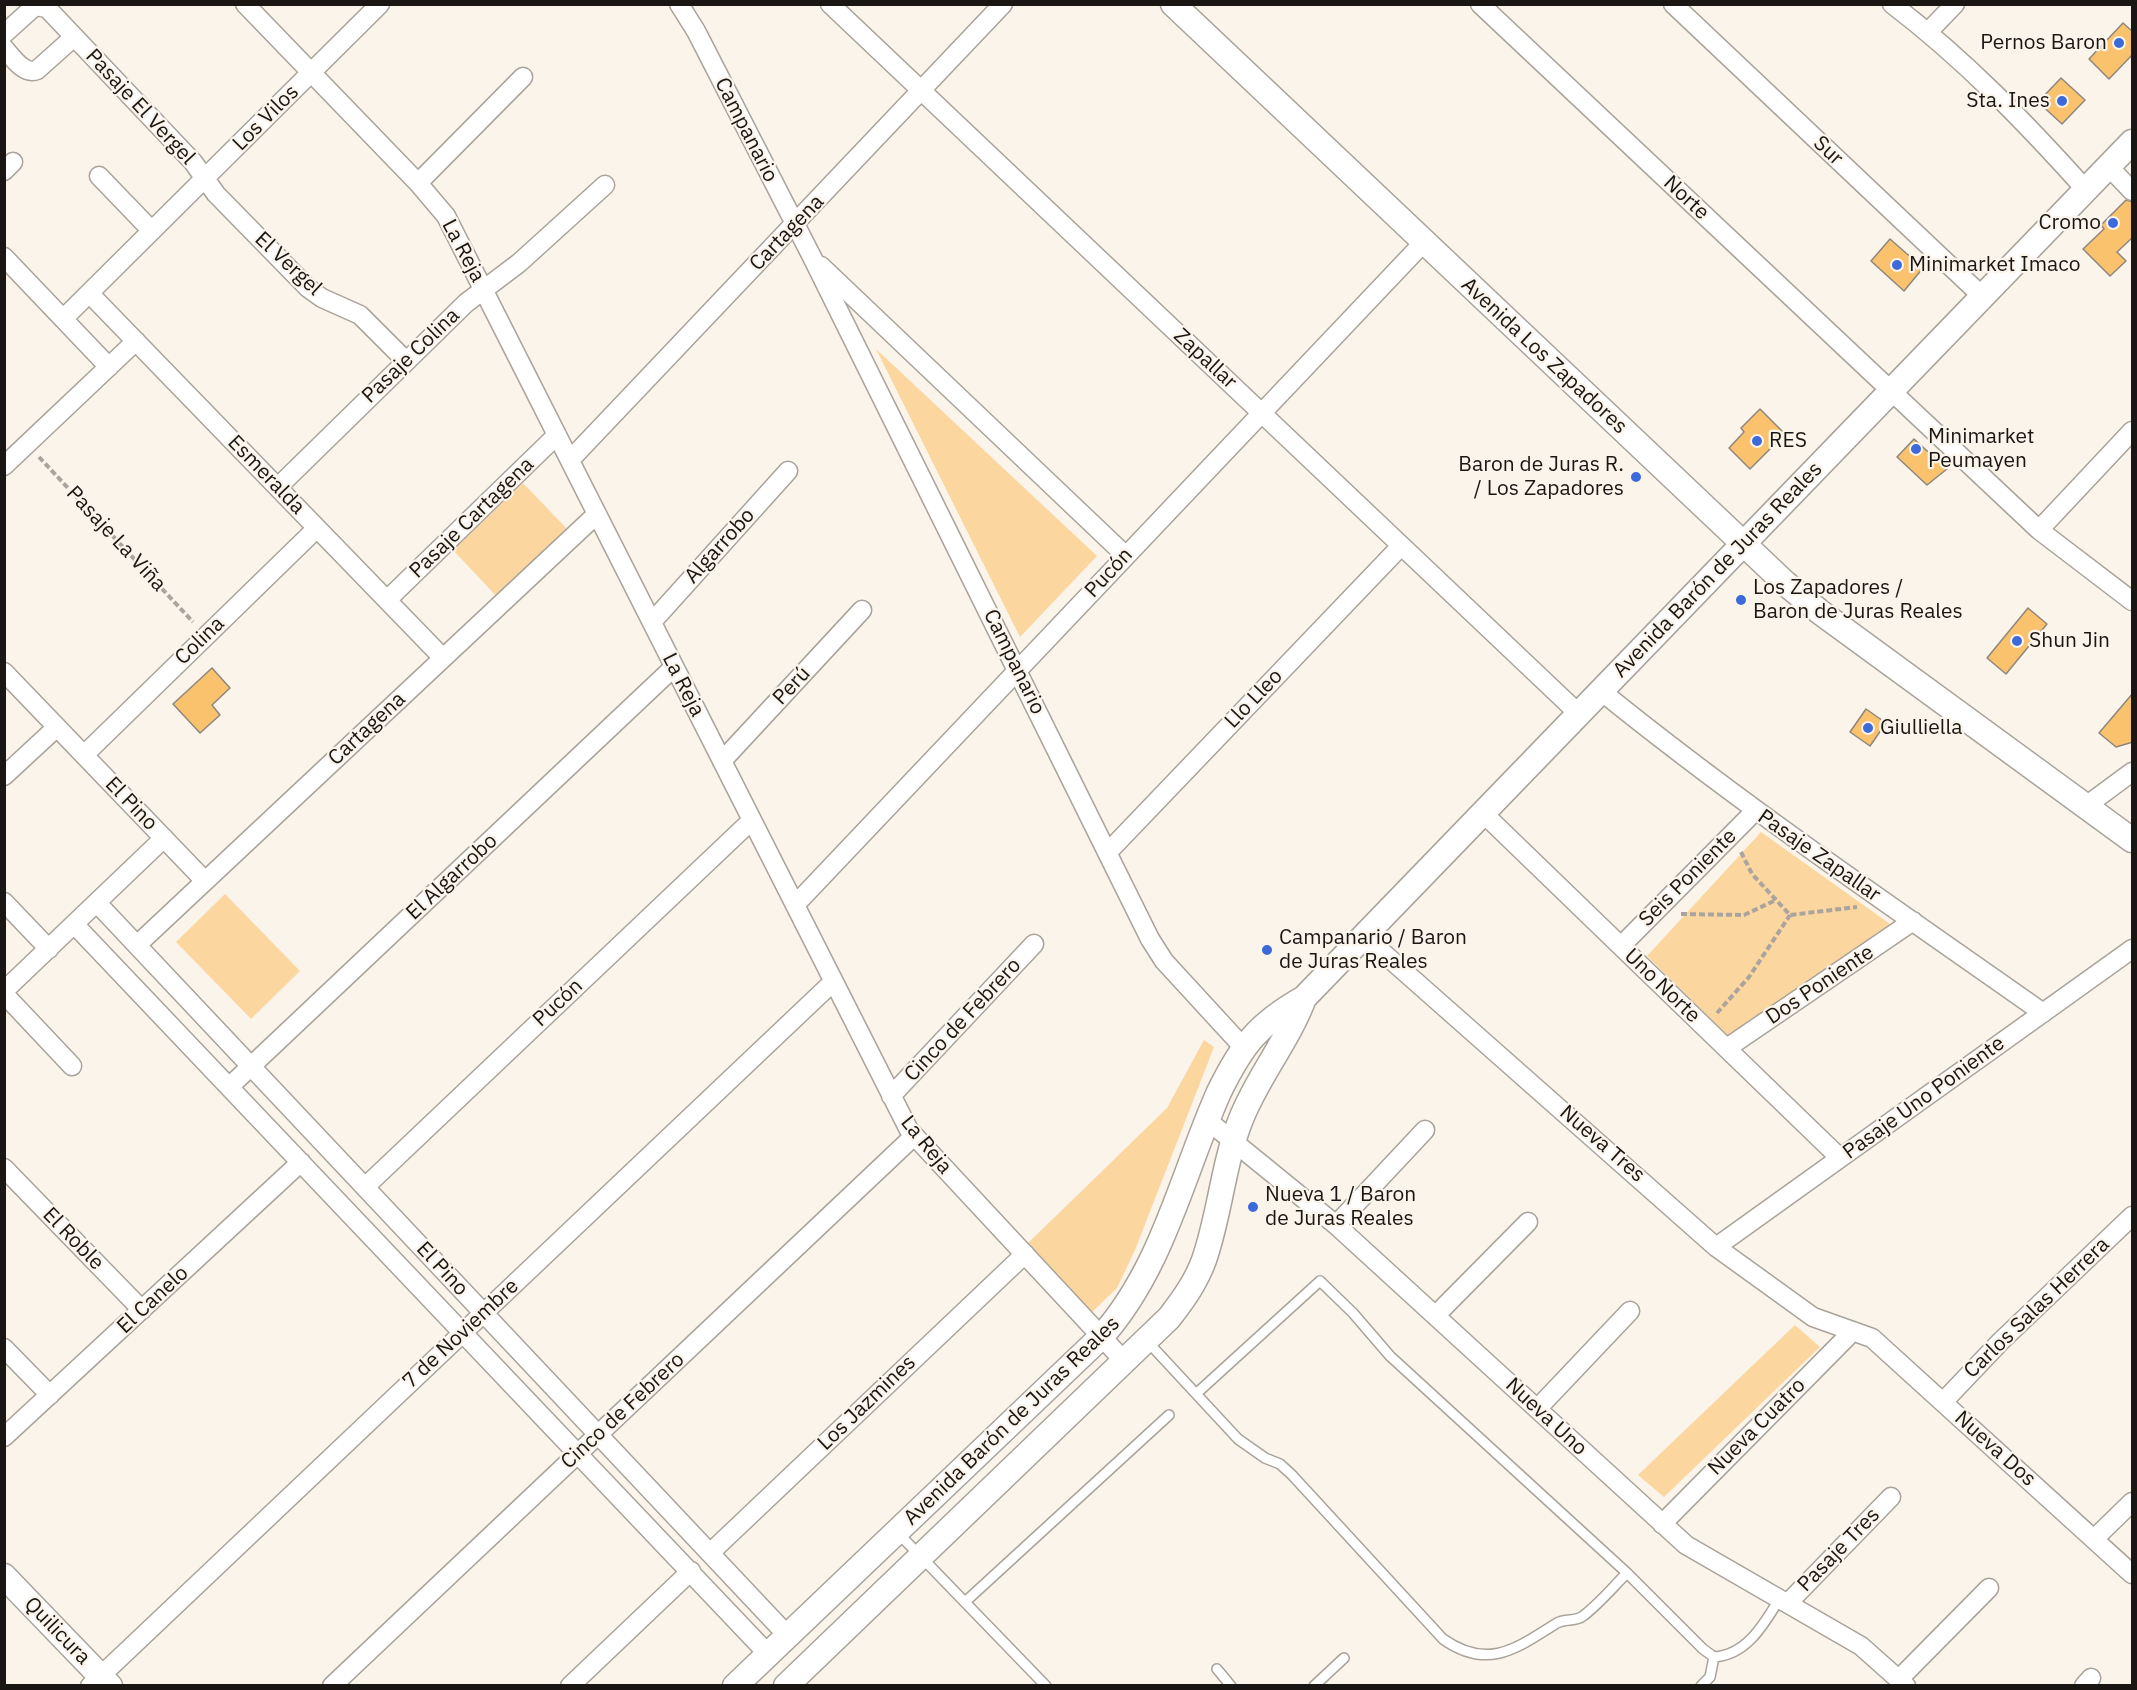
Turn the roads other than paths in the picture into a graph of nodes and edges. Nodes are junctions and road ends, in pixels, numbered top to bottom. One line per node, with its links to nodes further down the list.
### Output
1 (245, 4): 15 (street, La Reja)
2 (380, 4): 15 (street, Los Vilos)
3 (679, 4): 26 (street, Campanario)
4 (830, 4): 17 (street, Zapallar)
5 (1003, 4): 17 (street, Cartagena)
6 (1173, 4): 28 (street, Avenida Los Zapadores)
7 (1480, 4): 38 (street, Norte)
8 (1673, 4): 33 (street, Sur)
9 (1892, 4): 11 (street)
10 (1955, 4): 11 (street)
11 (1928, 32): 24 (street)
12 (4, 34): 13 (street, Pasaje El Vergel)
13 (74, 37): 14 (street, Pasaje El Vergel); 21 (street, Pasaje El Vergel)
14 (4, 48)
15 (312, 73): 21 (street, Los Vilos); 22 (street, La Reja)
16 (523, 77): 22 (street)
17 (922, 92): 26 (street, Cartagena); 39 (street, Zapallar)
18 (2133, 142): 19 (street, Avenida Barón de Juras Reales)
19 (2109, 167): 24 (street, Avenida Barón de Juras Reales); 25 (street)
20 (99, 176): 27 (street)
21 (205, 179): 27 (street, Los Vilos); 36 (street, El Vergel)
22 (418, 183): 31 (street, La Reja)
23 (605, 185): 31 (street, Pasaje Colina)
24 (2086, 190): 33 (street, Avenida Barón de Juras Reales)
25 (2133, 191)
26 (794, 225): 29 (street, Campanario); 43 (street, Cartagena)
27 (152, 231): 32 (street, Los Vilos)
28 (1424, 242): 39 (street, Pucón); 49 (street, Avenida Los Zapadores)
29 (812, 257): 51 (street, Campanario); 58 (street, Campanario)
30 (8, 268): 34 (street)
31 (484, 290): 36 (street, Pasaje Colina); 41 (street, La Reja)
32 (89, 293): 34 (street, Los Vilos); 35 (street, Esmeralda)
33 (1983, 297): 38 (street, Avenida Barón de Juras Reales)
34 (63, 319): 37 (street)
35 (136, 341): 37 (street); 45 (street, Esmeralda)
36 (406, 361): 45 (street, Pasaje Colina)
37 (109, 367): 42 (street)
38 (1892, 391): 48 (street, Norte); 49 (street, Avenida Barón de Juras Reales)
39 (1261, 413): 50 (street, Zapallar); 51 (street, Pucón)
40 (2133, 431): 48 (street)
41 (557, 435): 43 (street, La Reja); 52 (street, Pasaje Cartagena)
42 (8, 456)
43 (570, 460): 46 (street, La Reja)
44 (788, 471): 55 (street, Algarrobo)
45 (278, 487): 47 (street, Esmeralda)
46 (597, 514): 55 (street, La Reja); 56 (street, Cartagena)
47 (317, 528): 52 (street, Esmeralda); 63 (street, Colina)
48 (2039, 530): 53 (street, Norte)
49 (1743, 544): 60 (street, Avenida Barón de Juras Reales); 67 (street, Avenida Los Zapadores)
50 (1401, 546): 61 (street, Zapallar); 73 (street, Llo Lleo)
51 (1126, 556): 58 (street, Pucón)
52 (387, 600): 56 (street, Esmeralda)
53 (2133, 601)
54 (862, 610): 64 (street, Perú)
55 (652, 622): 57 (street, La Reja)
56 (443, 658): 74 (street, Cartagena)
57 (674, 667): 64 (street, La Reja); 93 (street, El Algarrobo)
58 (1018, 670): 73 (street, Campanario); 77 (street, Pucón)
59 (4, 672): 62 (street, El Pino)
60 (1601, 691): 61 (street, Avenida Barón de Juras Reales); 68 (street, Pasaje Zapallar)
61 (1579, 714): 69 (street, Avenida Barón de Juras Reales)
62 (57, 727): 63 (street, El Pino); 66 (street)
63 (84, 755): 71 (street, El Pino)
64 (722, 761): 70 (street, La Reja)
65 (2133, 772): 67 (street)
66 (4, 776)
67 (2086, 806): 72 (street, Avenida Los Zapadores)
68 (1755, 810): 78 (street, Pasaje Zapallar); 83 (street, Seis Poniente)
69 (1483, 813): 80 (street, Avenida Barón de Juras Reales); 83 (street, Uno Norte)
70 (752, 820): 77 (street, La Reja); 103 (street, Pucón)
71 (164, 838): 74 (street, El Pino); 76 (street)
72 (2133, 840)
73 (1107, 852): 90 (street, Campanario)
74 (206, 881): 82 (street, Cartagena)
75 (4, 902): 84 (street)
76 (97, 903): 79 (street); 82 (street, El Pino)
77 (795, 905): 86 (street, La Reja)
78 (1913, 921): 89 (street, Pasaje Zapallar); 91 (street, Dos Poniente)
79 (74, 924): 84 (street); 94 (street, El Pino)
80 (1364, 936): 88 (street, Avenida Barón de Juras Reales); 107 (street, Nueva Tres)
81 (1034, 944): 95 (street, Cinco de Febrero)
82 (137, 945): 93 (street, El Pino)
83 (1621, 946): 91 (street, Uno Norte)
84 (49, 949): 87 (street)
85 (2133, 949): 89 (street, Pasaje Uno Poniente)
86 (833, 982): 95 (street, La Reja); 111 (street, 7 de Noviembre)
87 (4, 993): 92 (street)
88 (1304, 998): 90 (street, Avenida Barón de Juras Reales); 99 (street, Avenida Barón de Juras Reales)
89 (2043, 1013): 100 (street, Pasaje Uno Poniente)
90 (1244, 1048): 96 (street, Avenida Barón de Juras Reales)
91 (1727, 1048): 100 (street, Uno Norte)
92 (72, 1066)
93 (251, 1066): 94 (street, El Algarrobo); 103 (street, El Pino)
94 (230, 1087): 101 (street, El Pino)
95 (891, 1096): 98 (street, La Reja)
96 (1207, 1120): 99 (street, Nueva Uno); 115 (street, Avenida Barón de Juras Reales)
97 (1425, 1130): 106 (street)
98 (914, 1136): 108 (street, La Reja); 124 (street, Cinco de Febrero)
99 (1233, 1142): 106 (street, Nueva Uno); 116 (street, Avenida Barón de Juras Reales)
100 (1840, 1158): 107 (street, Pasaje Uno Poniente)
101 (301, 1162): 109 (street, El Canelo); 114 (street, El Pino)
102 (4, 1168): 109 (street, El Roble)
103 (365, 1187): 111 (street, El Pino)
104 (2133, 1216): 121 (street, Carlos Salas Herrera)
105 (1528, 1222): 112 (street)
106 (1336, 1225): 112 (street, Nueva Uno)
107 (1716, 1247): 113 (street, Nueva Tres)
108 (1024, 1254): 115 (street, La Reja); 132 (street, Los Jazmines)
109 (142, 1310): 120 (street, El Canelo)
110 (1630, 1311): 122 (street)
111 (483, 1313): 114 (street, 7 de Noviembre); 124 (street, El Pino)
112 (1436, 1315): 122 (street, Nueva Uno)
113 (1853, 1331): 121 (street, Nueva Dos); 129 (street, Nueva Cuatro)
114 (463, 1332): 126 (street, El Pino); 146 (street, 7 de Noviembre)
115 (1102, 1336): 118 (street, La Reja); 130 (street, Avenida Barón de Juras Reales)
116 (1147, 1341): 118 (street, Avenida Barón de Juras Reales); 119 (lane)
117 (4, 1348): 120 (street)
118 (1125, 1362): 133 (street, Avenida Barón de Juras Reales)
119 (1197, 1393): 135 (lane); 135 (lane)
120 (50, 1395): 125 (street, El Canelo)
121 (1944, 1402): 131 (street, Nueva Dos)
122 (1537, 1409): 129 (street, Nueva Uno)
123 (1169, 1415): 140 (lane)
124 (598, 1434): 126 (street, Cinco de Febrero); 132 (street, El Pino)
125 (4, 1437)
126 (578, 1453): 134 (street, El Pino); 148 (street, Cinco de Febrero)
127 (1891, 1497): 139 (street, Pasaje Tres)
128 (2133, 1502): 131 (street)
129 (1662, 1524): 139 (street, Nueva Uno)
130 (897, 1532): 133 (lane); 141 (street, Avenida Barón de Juras Reales)
131 (2094, 1539): 136 (street, Nueva Dos)
132 (710, 1553): 141 (street, El Pino)
133 (921, 1557): 140 (lane); 151 (street, Avenida Barón de Juras Reales)
134 (691, 1571): 142 (street, El Pino); 149 (street)
135 (1627, 1573): 143 (lane)
136 (2133, 1574)
137 (4, 1576): 146 (street, Quilicura)
138 (1989, 1588): 147 (street)
139 (1784, 1600): 143 (lane); 147 (street, Nueva Uno)
140 (965, 1602): 152 (lane)
141 (788, 1636): 142 (street, Avenida Barón de Juras Reales)
142 (768, 1654): 150 (street, Avenida Barón de Juras Reales)
143 (1714, 1657): 155 (lane)
144 (1344, 1658): 154 (lane)
145 (1217, 1669): 153 (lane)
146 (100, 1682)
147 (1903, 1682)
148 (332, 1686)
149 (570, 1686)
150 (735, 1686)
151 (786, 1686)
152 (1046, 1686)
153 (1231, 1686)
154 (1314, 1686)
155 (1701, 1686)

